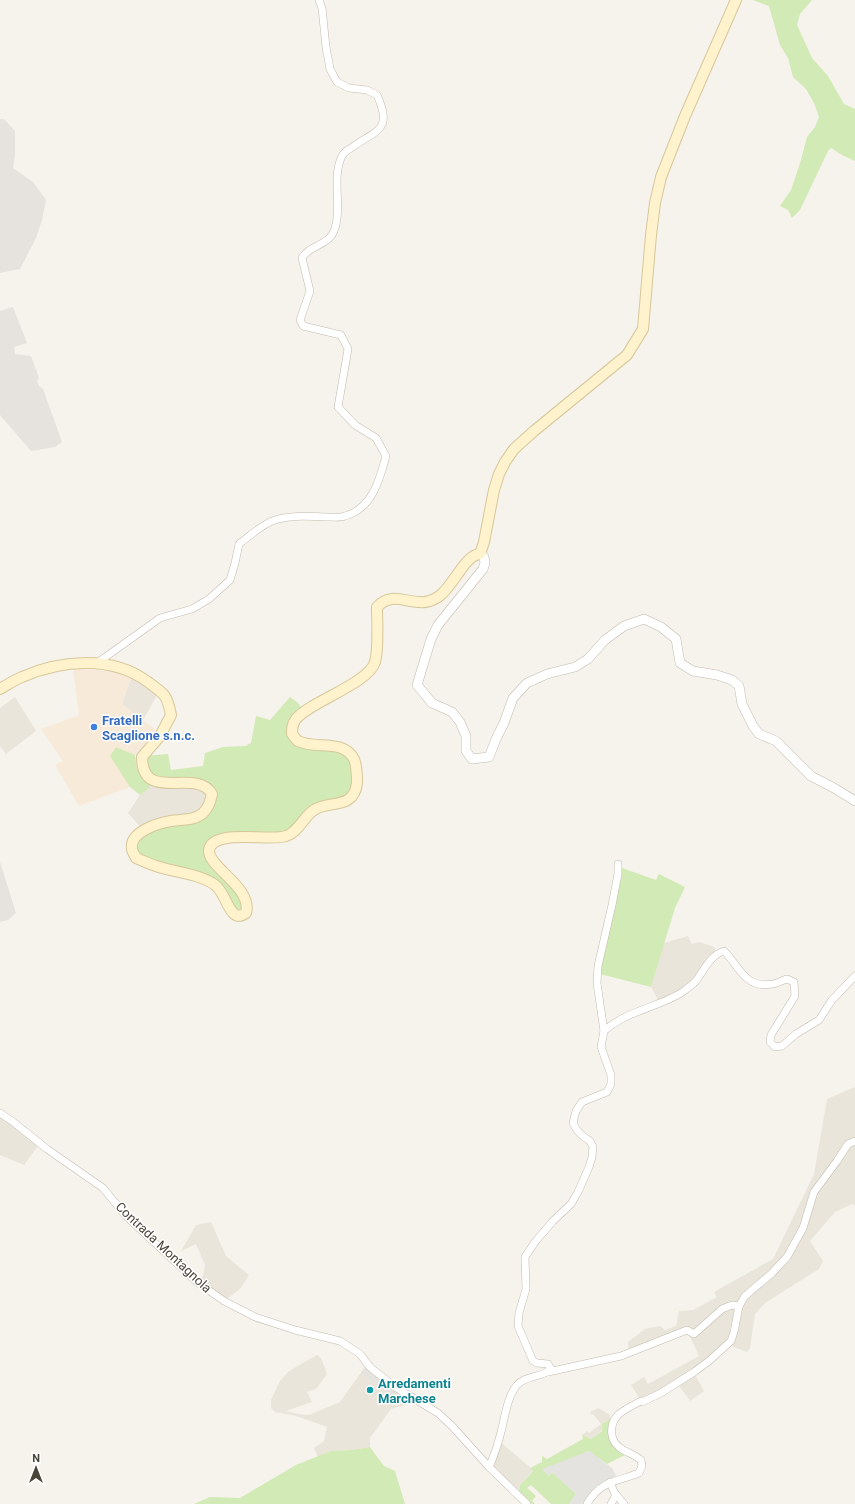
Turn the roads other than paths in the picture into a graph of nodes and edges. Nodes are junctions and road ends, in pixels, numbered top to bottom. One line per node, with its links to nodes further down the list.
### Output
1 (319, 0): 4 (street)
2 (736, 0): 3 (main road)
3 (480, 554): 4 (main road); 6 (street)
4 (97, 663): 5 (main road)
5 (0, 689)
6 (855, 801)
7 (618, 864): 9 (street)
8 (855, 976): 9 (street)
9 (604, 1031): 13 (street)
10 (0, 1113): 14 (street, Contrada Montagnola)
11 (855, 1141): 12 (street)
12 (739, 1306): 13 (street); 15 (street)
13 (548, 1372): 14 (street)
14 (489, 1467): 17 (street, Contrada Montagnola)
15 (610, 1482): 16 (street); 18 (street)
16 (616, 1494): 19 (street); 20 (street)
17 (527, 1504)
18 (587, 1504)
19 (611, 1504)
20 (624, 1504)

